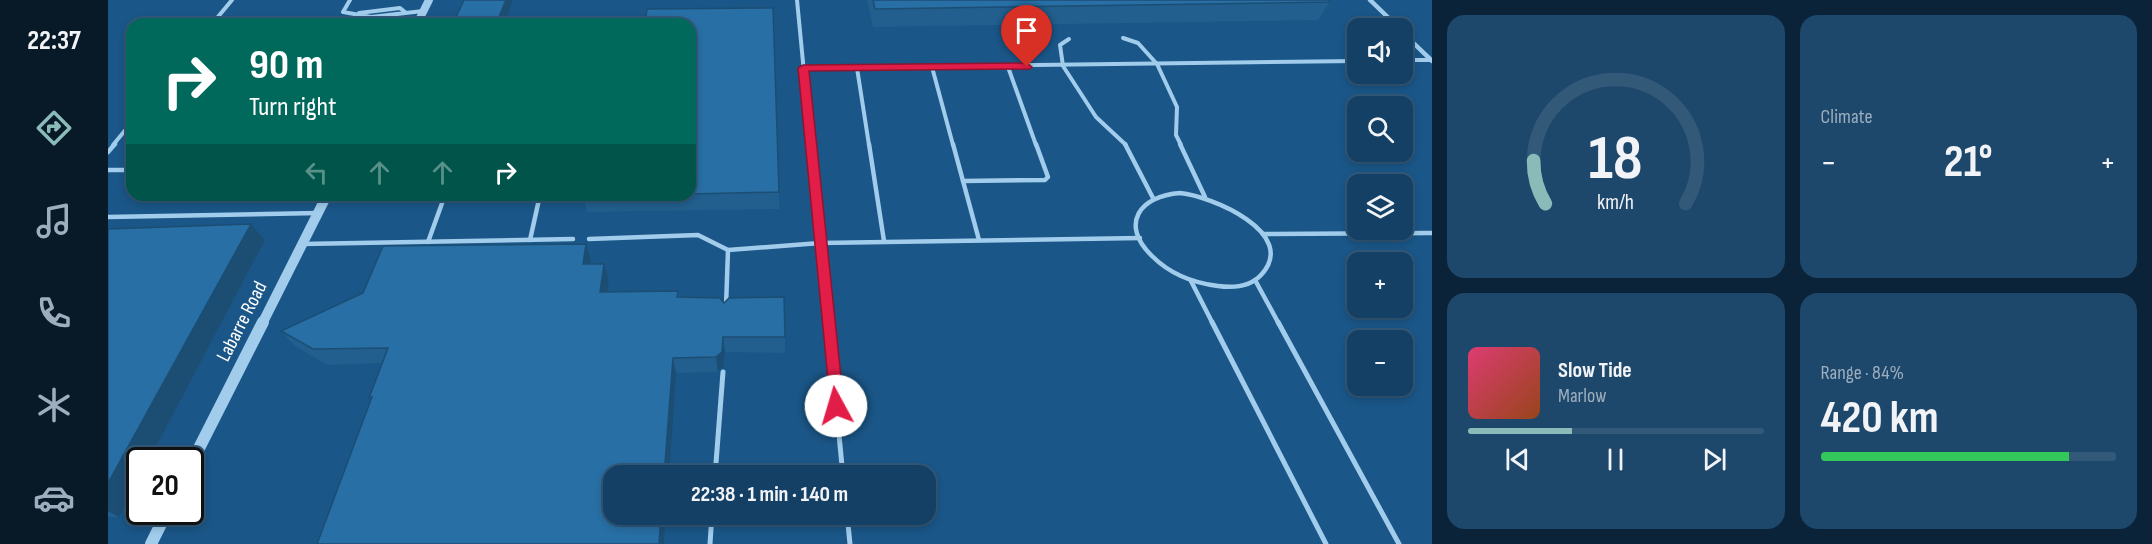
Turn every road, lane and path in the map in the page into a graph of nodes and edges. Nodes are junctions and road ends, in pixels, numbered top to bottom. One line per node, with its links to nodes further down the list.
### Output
1 (232, 0): 9 (lane)
2 (350, 0): 8 (lane)
3 (429, 0): 6 (street)
4 (797, 0): 23 (lane)
5 (1370, 0): 12 (street)
6 (423, 11): 7 (lane); 11 (street)
7 (405, 12): 8 (lane); 8 (lane)
8 (360, 13): 10 (lane)
9 (217, 18)
10 (357, 18)
11 (420, 18)
12 (1389, 18)
13 (1123, 38): 19 (lane)
14 (1069, 39): 20 (lane)
15 (1413, 43): 17 (street)
16 (1413, 60): 17 (lane)
17 (1431, 60)
18 (1347, 61): 19 (lane)
19 (1157, 64): 20 (lane); 30 (lane)
20 (1063, 66): 22 (lane); 31 (lane)
21 (932, 67): 22 (lane); 24 (lane); 29 (lane)
22 (1008, 67): 29 (lane)
23 (803, 68): 24 (lane); 46 (lane)
24 (857, 68): 45 (lane)
25 (126, 130): 26 (lane)
26 (108, 152)
27 (108, 170): 28 (lane)
28 (126, 170)
29 (963, 181): 43 (lane)
30 (1205, 197): 31 (lane); 38 (lane)
31 (1153, 198): 39 (lane)
32 (324, 201): 35 (street, Labarre Road)
33 (443, 201): 44 (lane)
34 (539, 201): 42 (lane)
35 (318, 213): 36 (lane); 47 (street, Labarre Road)
36 (108, 218)
37 (1432, 233): 38 (lane)
38 (1263, 234): 49 (lane)
39 (1140, 238): 43 (lane); 50 (lane)
40 (573, 239): 42 (lane)
41 (589, 239): 48 (lane)
42 (530, 240): 44 (lane)
43 (979, 240): 45 (lane)
44 (428, 242): 47 (lane)
45 (884, 242): 46 (lane)
46 (820, 243): 48 (lane); 55 (lane)
47 (302, 244): 53 (street, Labarre Road)
48 (728, 250): 51 (lane)
49 (1255, 280): 50 (lane); 63 (lane)
50 (1191, 281): 62 (lane)
51 (726, 314)
52 (723, 372): 54 (lane)
53 (200, 447)
54 (716, 465)
55 (842, 465)
56 (160, 525): 59 (street)
57 (711, 525): 60 (lane)
58 (848, 525): 61 (lane)
59 (151, 544)
60 (710, 544)
61 (850, 544)
62 (1326, 544)
63 (1399, 544)

